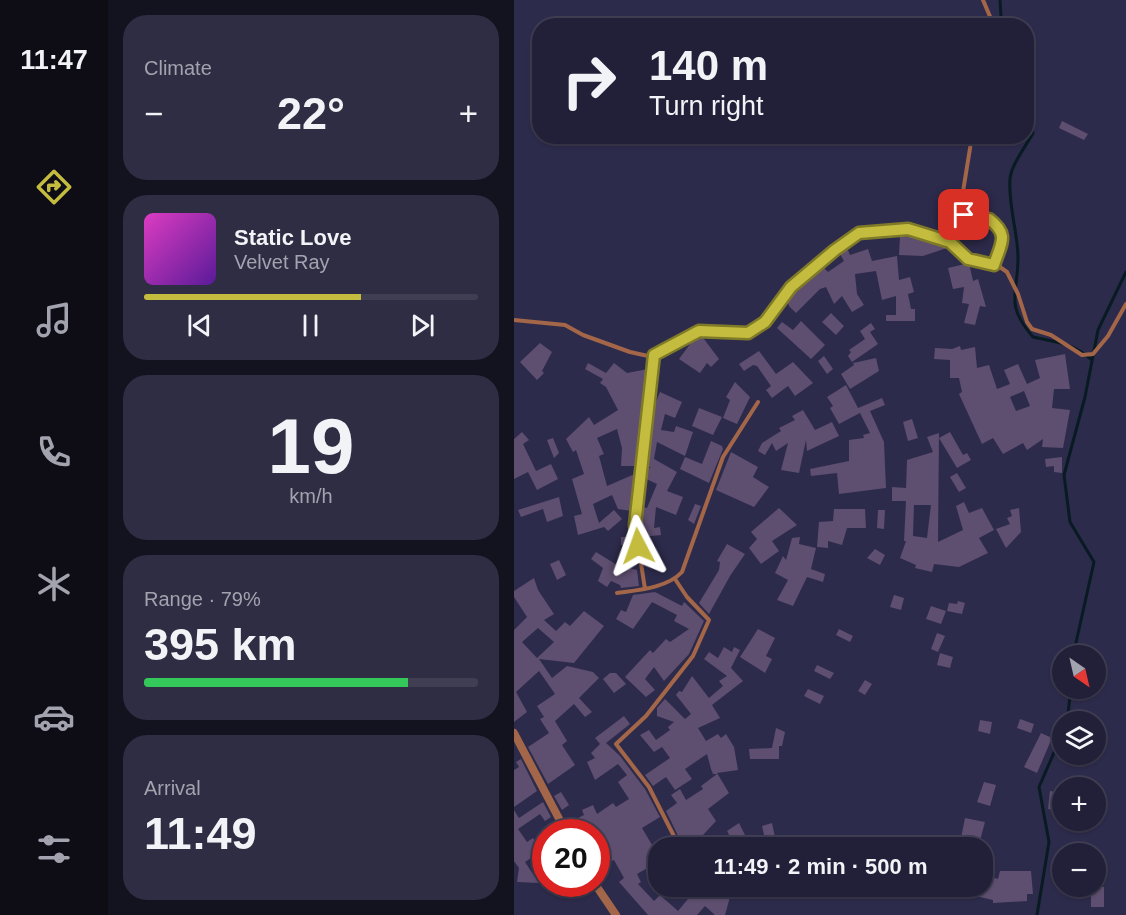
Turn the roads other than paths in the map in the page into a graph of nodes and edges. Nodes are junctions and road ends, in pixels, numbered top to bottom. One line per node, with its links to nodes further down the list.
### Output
1 (983, 0): 2 (lane)
2 (991, 18)
3 (971, 144): 4 (lane)
4 (994, 265): 5 (lane); 7 (lane)
5 (1126, 304)
6 (514, 320): 7 (lane)
7 (654, 355): 10 (lane)
8 (758, 402): 9 (lane)
9 (675, 579): 10 (lane); 14 (lane)
10 (645, 589): 11 (lane)
11 (617, 593)
12 (514, 733): 13 (street)
13 (559, 819)
14 (674, 837)
15 (604, 897): 16 (street)
16 (616, 915)

